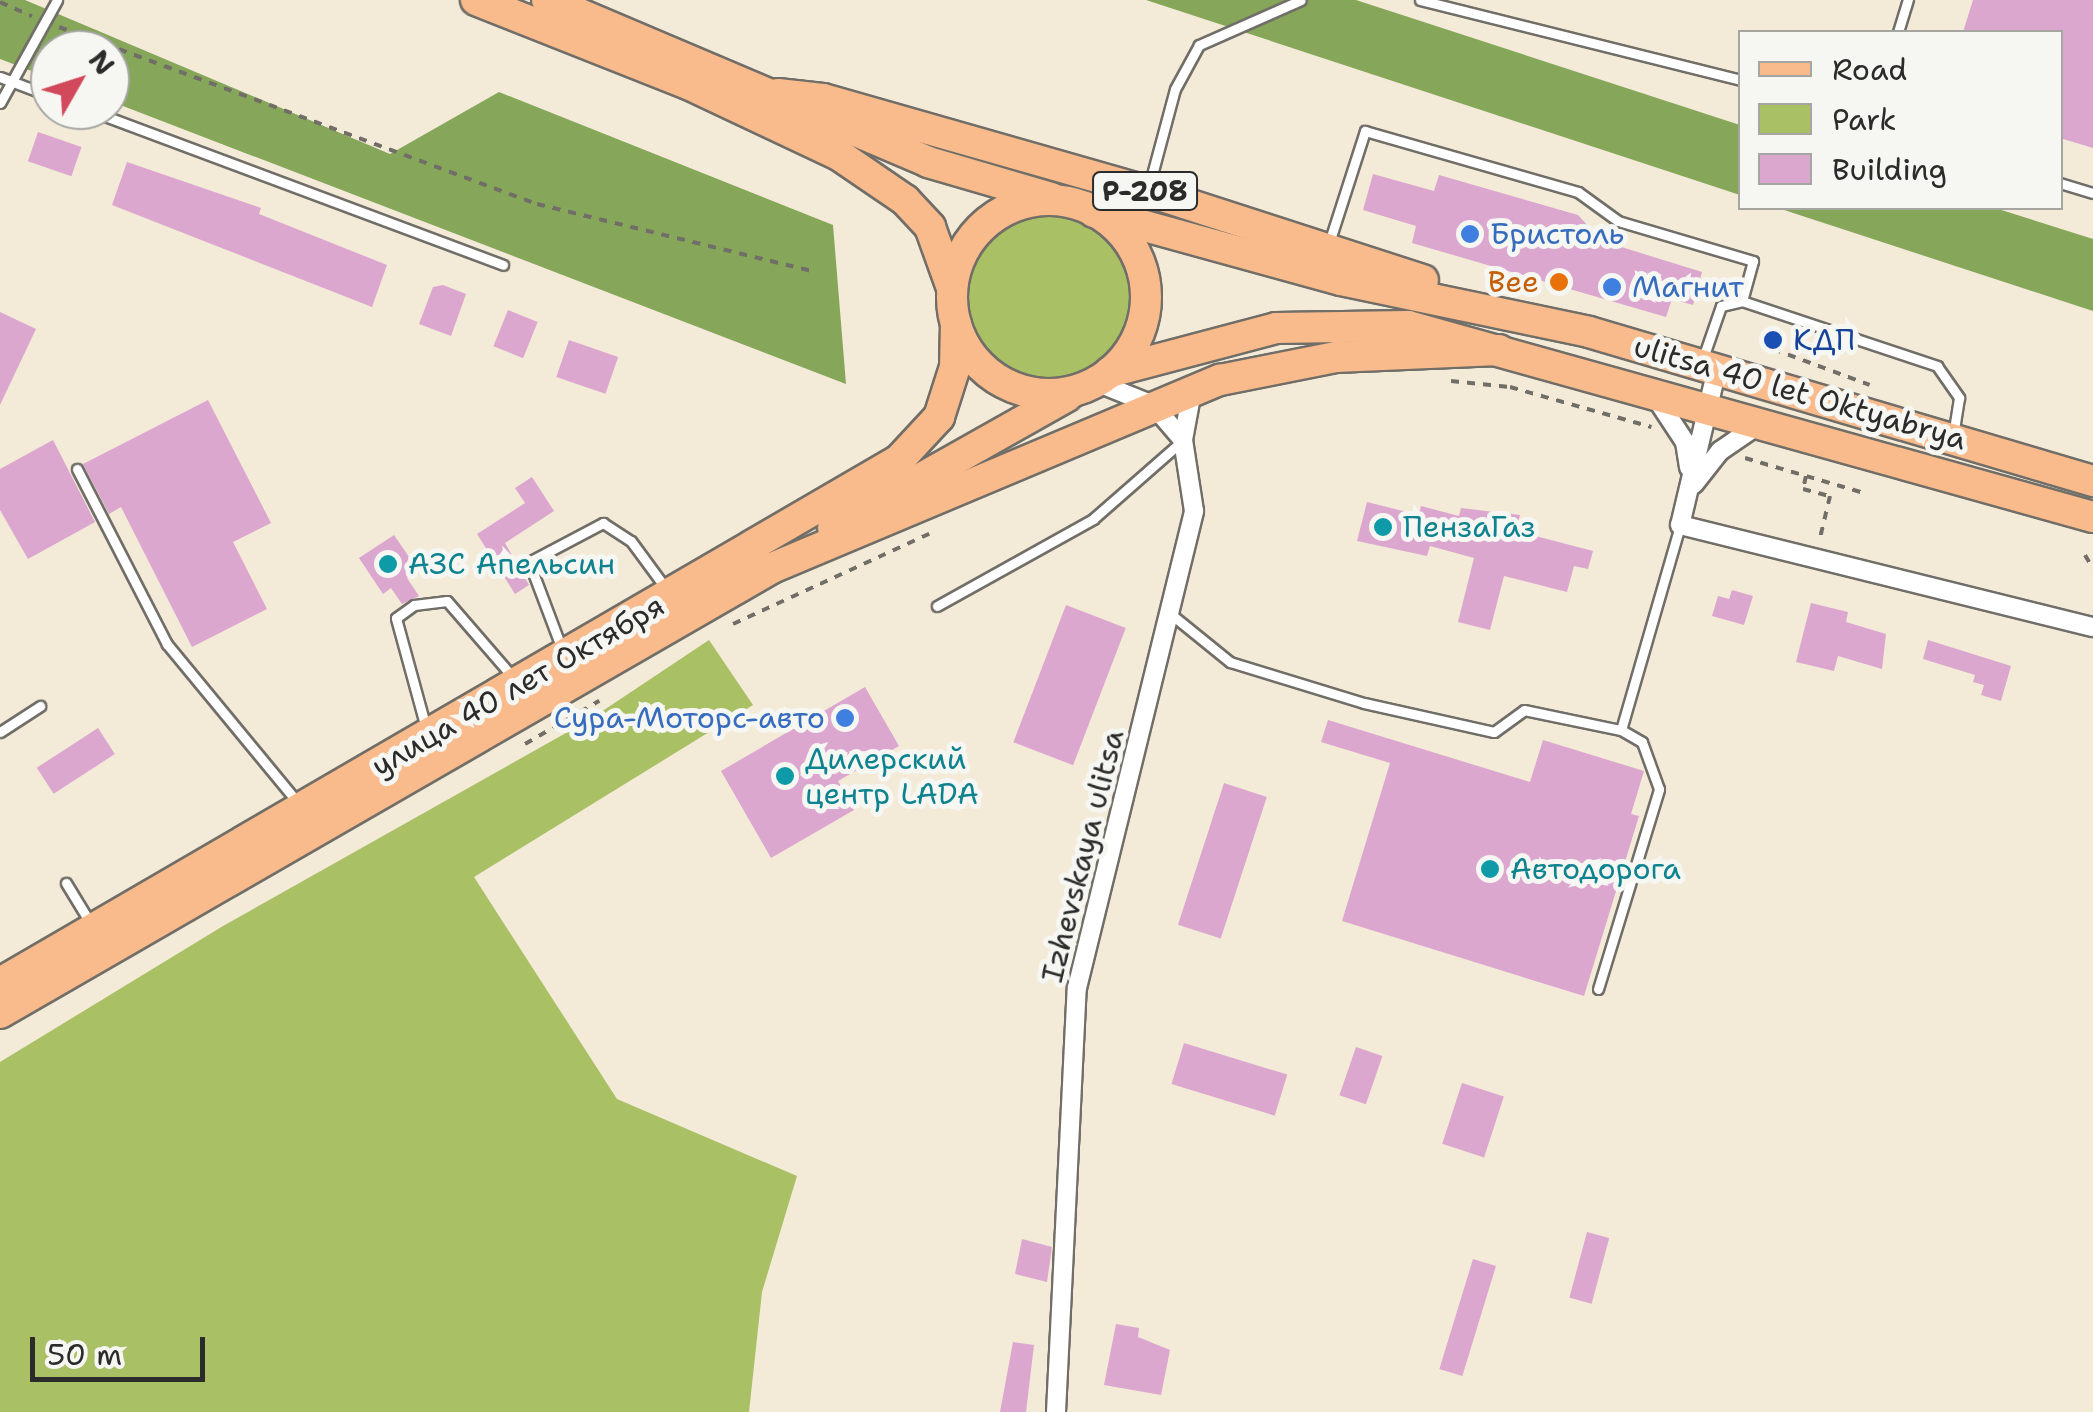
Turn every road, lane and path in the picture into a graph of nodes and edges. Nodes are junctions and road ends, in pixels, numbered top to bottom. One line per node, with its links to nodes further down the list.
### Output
1 (57, 0): 8 (lane)
2 (476, 0): 24 (main road, улица 40 лет Октября)
3 (547, 0): 13 (main road, улица 40 лет Октября / Р-208)
4 (1301, 0): 17 (lane)
5 (1420, 0): 11 (lane)
6 (1908, 0): 9 (lane)
7 (0, 2): 8 (path)
8 (43, 21): 10 (lane); 23 (path)
9 (1899, 30)
10 (4, 78): 12 (lane); 14 (lane)
11 (1738, 80)
12 (30, 88)
13 (778, 94): 17 (main road, улица 40 лет Октября / Р-208); 19 (main road, улица 40 лет Октября / Р-208)
14 (0, 103)
15 (130, 125): 22 (lane)
16 (2063, 184): 18 (lane)
17 (1147, 192): 21 (main road, улица 40 лет Октября / Р-208)
18 (2093, 194)
19 (1061, 201): 20 (main road, улица 40 лет Октября); 24 (main road, улица 40 лет Октября)
20 (1094, 212): 26 (main road, улица 40 лет Октября); 31 (main road, улица 40 лет Октября)
21 (1327, 250): 25 (lane); 26 (main road, улица 40 лет Октября / Р-208)
22 (503, 265)
23 (814, 272)
24 (952, 290): 27 (main road, улица 40 лет Октября)
25 (1742, 301): 29 (lane); 38 (lane)
26 (1504, 314): 29 (main road, ulitsa 40 let Oktyabrya)
27 (956, 324): 31 (main road, улица 40 лет Октября); 53 (main road, улица 40 лет Октября)
28 (1499, 350): 31 (main road, улица 40 лет Октября); 32 (main road, улица 40 лет Октября); 33 (main road, улица 40 лет Октября)
29 (1709, 366): 35 (street); 38 (main road, ulitsa 40 let Oktyabrya)
30 (1435, 380): 37 (path)
31 (1096, 381): 34 (street); 51 (main road)
32 (1648, 389): 35 (main road, улица 40 лет Октября); 44 (street)
33 (1192, 391): 34 (main road, улица 40 лет Октября); 39 (street, Izhevskaya ulitsa)
34 (1154, 405): 39 (street); 51 (main road, улица 40 лет Октября)
35 (1707, 405): 36 (main road, улица 40 лет Октября); 44 (street)
36 (1762, 423): 44 (street); 46 (main road, улица 40 лет Октября)
37 (1656, 430)
38 (1953, 437): 43 (main road, ulitsa 40 let Oktyabrya)
39 (1183, 440): 54 (lane); 55 (street, Izhevskaya ulitsa)
40 (1734, 455): 42 (path)
41 (77, 469): 66 (lane)
42 (1806, 476): 45 (path); 50 (path)
43 (2093, 480)
44 (1690, 488): 47 (street)
45 (1864, 493)
46 (2093, 517)
47 (1680, 525): 50 (street); 62 (lane)
48 (944, 527): 56 (path)
49 (2085, 555): 52 (path)
50 (1815, 557): 57 (street)
51 (772, 568): 71 (main road, улица 40 лет Октября)
52 (2093, 569)
53 (671, 597): 58 (main road, улица 40 лет Октября); 58 (lane)
54 (937, 606)
55 (1172, 615): 62 (lane); 72 (street, Izhevskaya ulitsa)
56 (730, 626)
57 (2093, 626)
58 (566, 659): 59 (main road, улица 40 лет Октября)
59 (521, 685): 64 (main road, улица 40 лет Октября); 64 (lane)
60 (608, 695): 65 (path)
61 (40, 706): 63 (lane)
62 (1620, 730): 70 (lane)
63 (0, 732)
64 (428, 738): 66 (main road, улица 40 лет Октября)
65 (510, 752)
66 (302, 810): 68 (main road, улица 40 лет Октября)
67 (66, 883): 68 (lane)
68 (94, 928): 69 (main road, улица 40 лет Октября)
69 (1, 979)
70 (1598, 989)
71 (0, 1013)
72 (1056, 1412)

